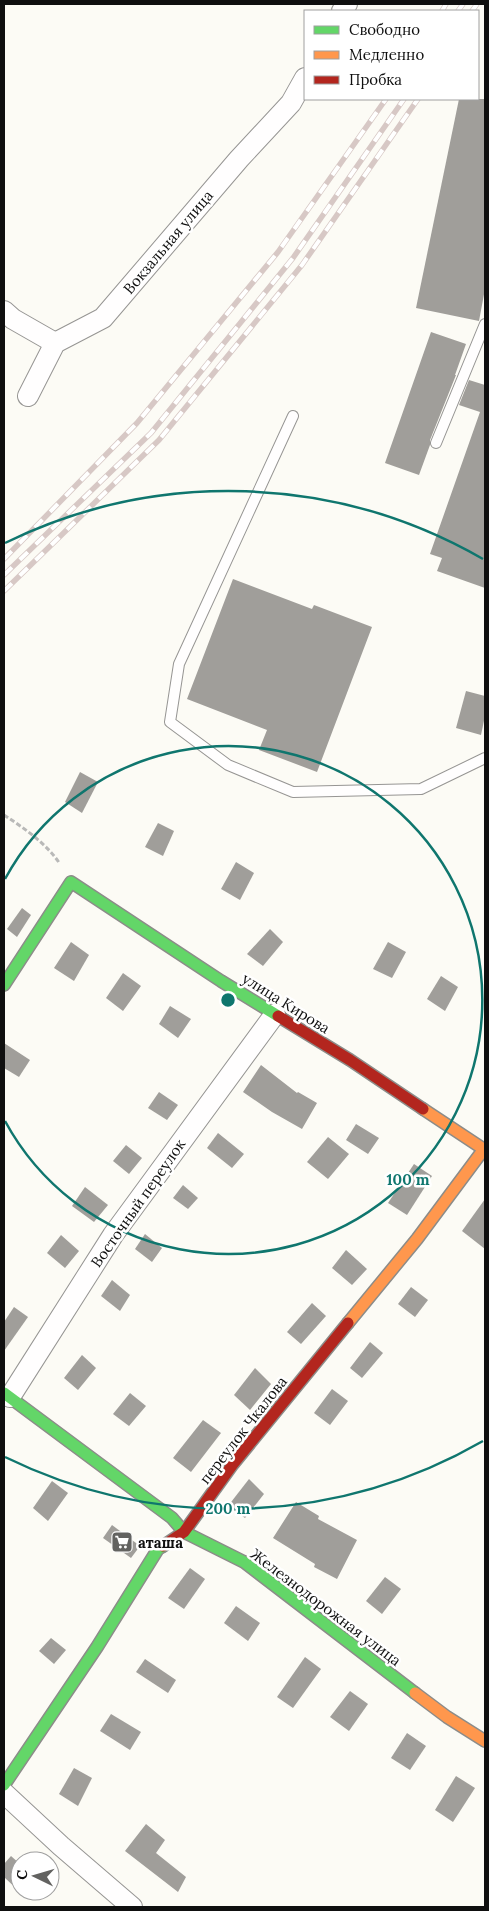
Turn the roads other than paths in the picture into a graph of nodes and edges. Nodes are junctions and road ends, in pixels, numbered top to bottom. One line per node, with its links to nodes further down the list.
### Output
1 (304, 80): 4 (street, Вокзальная улица)
2 (4, 311): 4 (street)
3 (485, 324): 7 (lane)
4 (55, 343): 5 (street)
5 (28, 396)
6 (293, 416): 8 (lane)
7 (436, 443)
8 (485, 758)
9 (4, 985): 10 (street, улица Кирова)
10 (275, 1014): 11 (street, улица Кирова); 12 (street, Восточный переулок)
11 (485, 1150): 13 (street, переулок Чкалова)
12 (7, 1395): 13 (street, Железнодорожная улица)
13 (184, 1532): 14 (street, Железнодорожная улица); 15 (street, переулок Чкалова)
14 (485, 1741)
15 (4, 1785)
16 (4, 1793): 17 (street)
17 (132, 1907)

